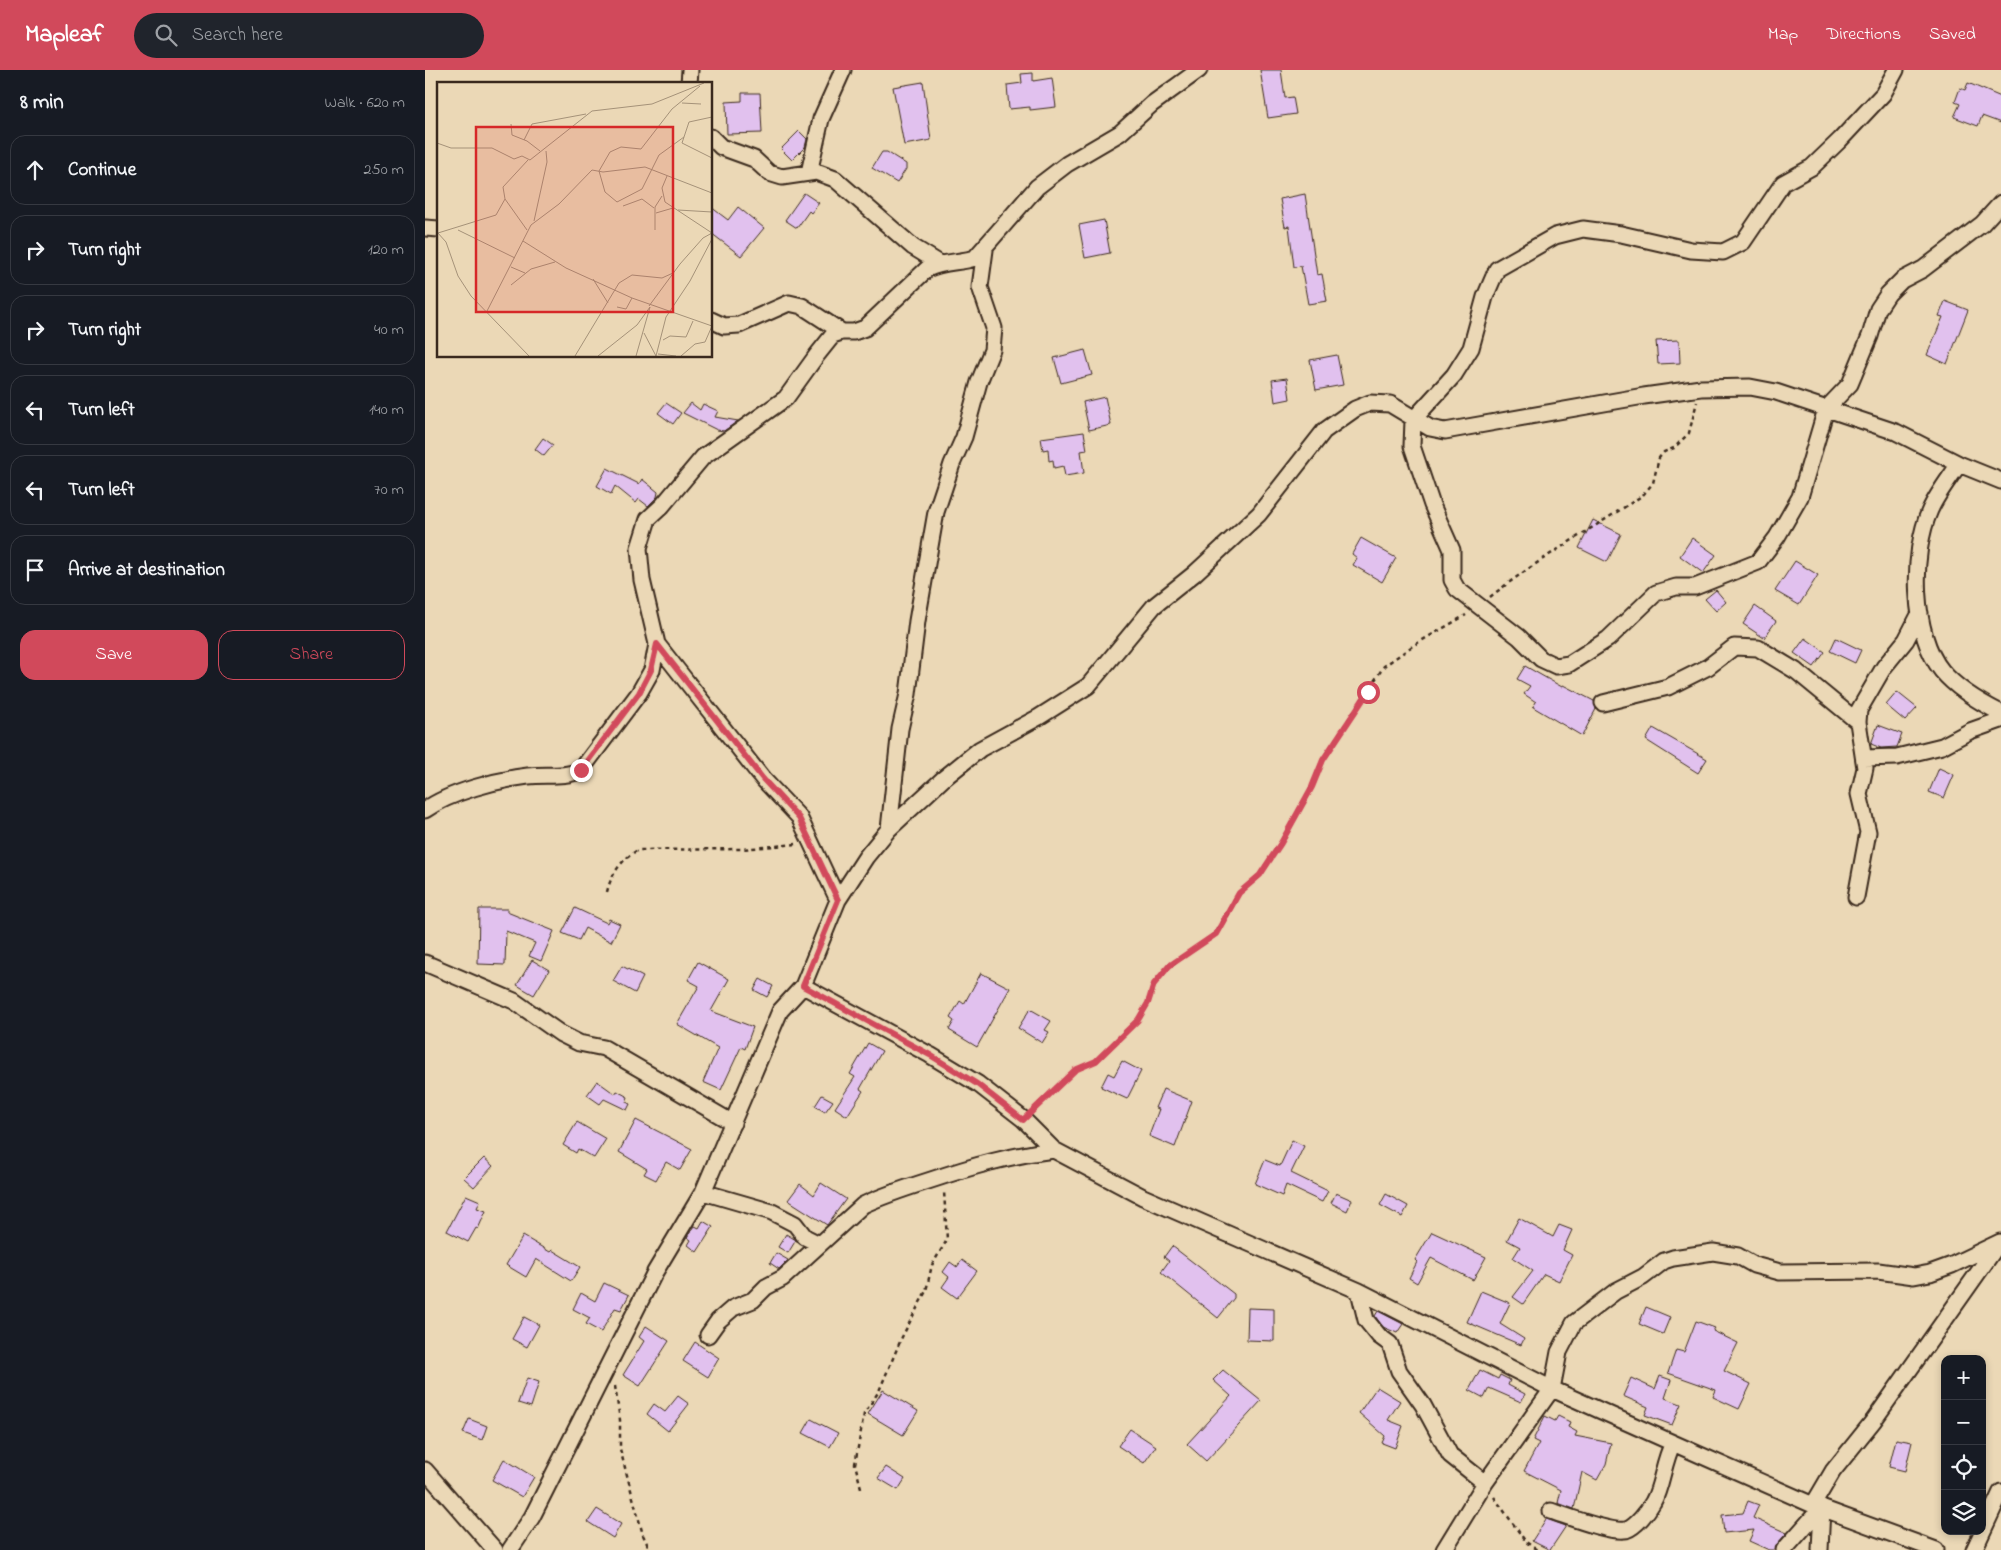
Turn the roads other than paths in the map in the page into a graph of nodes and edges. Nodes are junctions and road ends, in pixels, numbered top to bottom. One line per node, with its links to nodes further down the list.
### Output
1 (843, 70): 5 (street)
2 (1199, 70): 7 (street)
3 (1896, 70): 12 (street)
4 (713, 139): 5 (street)
5 (809, 173): 8 (street)
6 (2001, 203): 11 (street)
7 (985, 250): 8 (street); 23 (street)
8 (939, 263): 10 (street)
9 (713, 321): 10 (street)
10 (842, 332): 16 (street)
11 (1826, 409): 12 (street); 12 (street); 13 (street)
12 (1413, 420): 23 (street)
13 (1959, 464): 14 (street); 15 (street)
14 (2001, 481)
15 (1919, 613): 18 (street); 20 (street)
16 (657, 644): 22 (street); 25 (street)
17 (1603, 703): 20 (street)
18 (2001, 713)
19 (2001, 720): 21 (street)
20 (1858, 722): 21 (street)
21 (1865, 758): 24 (street)
22 (425, 810)
23 (889, 829): 25 (street)
24 (1856, 897)
25 (838, 900): 27 (street)
26 (425, 963): 28 (street)
27 (803, 986): 28 (street); 29 (street)
28 (733, 1123): 30 (street)
29 (1054, 1150): 32 (street); 33 (street)
30 (703, 1192): 32 (street); 43 (street)
31 (2000, 1242): 35 (street); 40 (street)
32 (819, 1244): 34 (street)
33 (1359, 1291): 35 (street); 38 (street)
34 (707, 1335)
35 (1552, 1389): 36 (street); 38 (street)
36 (1673, 1444): 40 (street); 41 (street)
37 (425, 1470): 42 (street)
38 (1485, 1483): 44 (street)
39 (2001, 1492): 48 (street)
40 (1819, 1507): 45 (street); 46 (street); 47 (street)
41 (1551, 1511)
42 (495, 1550)
43 (510, 1550)
44 (1444, 1550)
45 (1784, 1550)
46 (1820, 1550)
47 (1936, 1550)
48 (1974, 1550)

